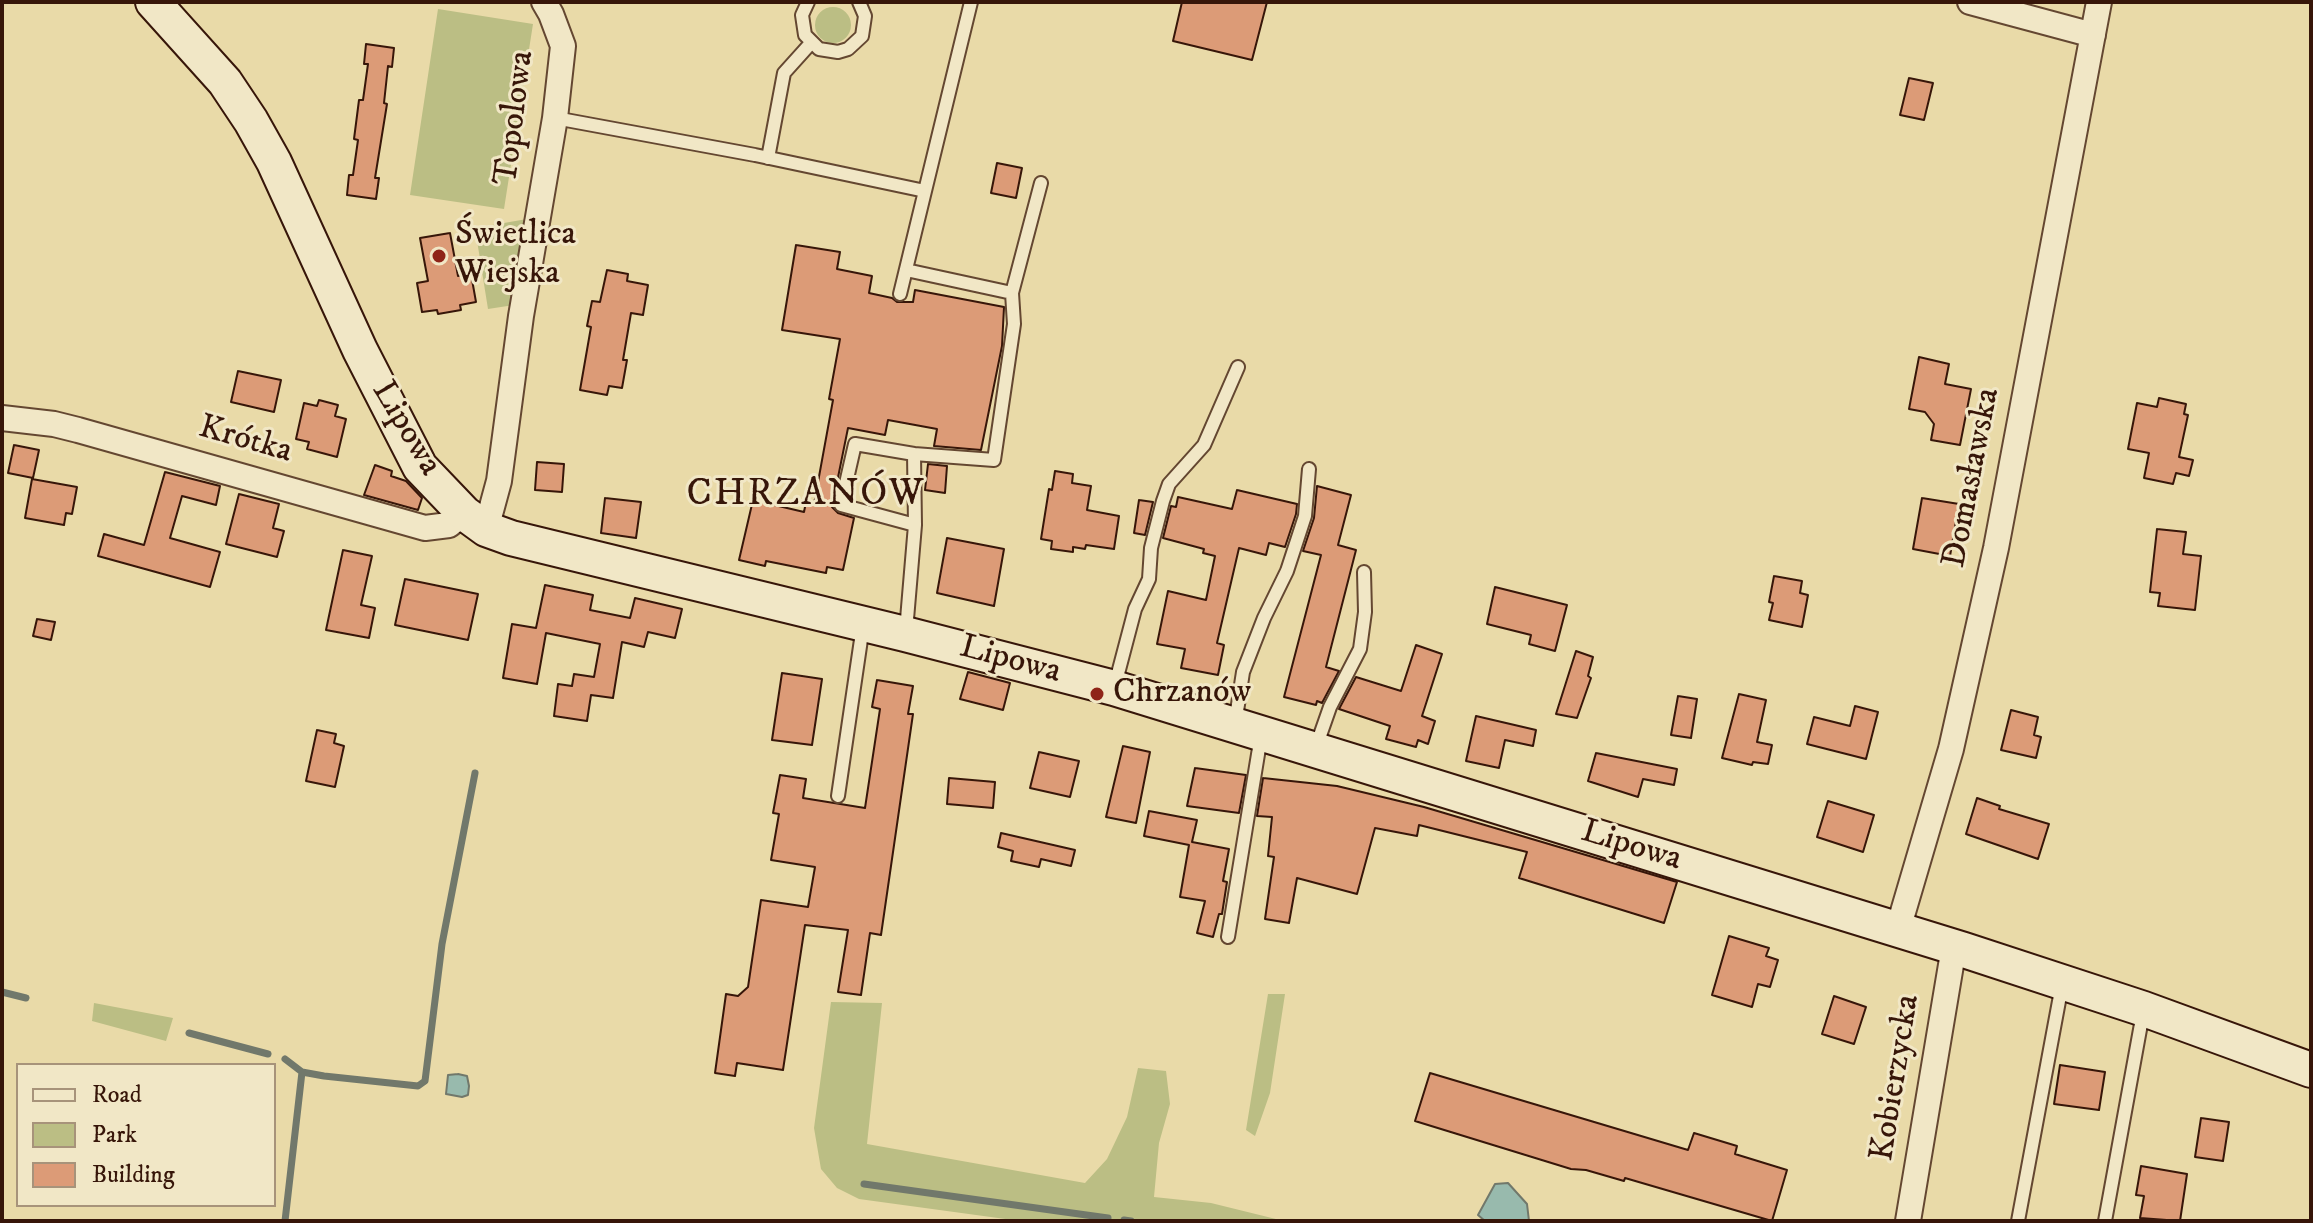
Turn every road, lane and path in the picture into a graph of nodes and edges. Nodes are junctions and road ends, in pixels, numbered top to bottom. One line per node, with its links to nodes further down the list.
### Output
1 (153, 2): 21 (street, Lipowa)
2 (544, 2): 10 (street, Topolowa)
3 (808, 2): 9 (lane)
4 (859, 2): 9 (lane)
5 (971, 2): 13 (lane)
6 (1970, 2): 8 (street)
7 (2099, 2): 8 (street, Domasławska)
8 (2093, 35): 30 (street, Domasławska)
9 (811, 43): 11 (lane)
10 (555, 118): 11 (lane); 21 (street, Topolowa)
11 (768, 158): 13 (lane)
12 (1041, 183): 15 (lane)
13 (925, 191): 14 (lane)
14 (906, 270): 15 (lane); 16 (lane)
15 (1012, 293): 19 (lane)
16 (900, 294)
17 (1238, 367): 26 (lane)
18 (2, 418): 21 (street, Krótka)
19 (914, 454): 22 (lane); 22 (lane)
20 (1309, 469): 27 (lane)
21 (475, 521): 24 (street, Lipowa)
22 (915, 525): 25 (lane)
23 (1364, 572): 28 (lane)
24 (863, 623): 25 (street, Lipowa); 29 (lane)
25 (905, 634): 26 (street, Lipowa)
26 (1114, 688): 27 (street, Lipowa)
27 (1248, 728): 28 (street, Lipowa); 31 (lane)
28 (1314, 750): 30 (street, Lipowa)
29 (838, 796)
30 (1898, 929): 32 (street, Lipowa)
31 (1228, 937)
32 (1954, 947): 33 (street, Lipowa); 36 (street, Kobierzycka)
33 (2063, 982): 34 (street, Lipowa); 37 (lane)
34 (2144, 1009): 35 (street, Lipowa); 38 (lane)
35 (2311, 1070)
36 (1908, 1221)
37 (2018, 1221)
38 (2105, 1221)

